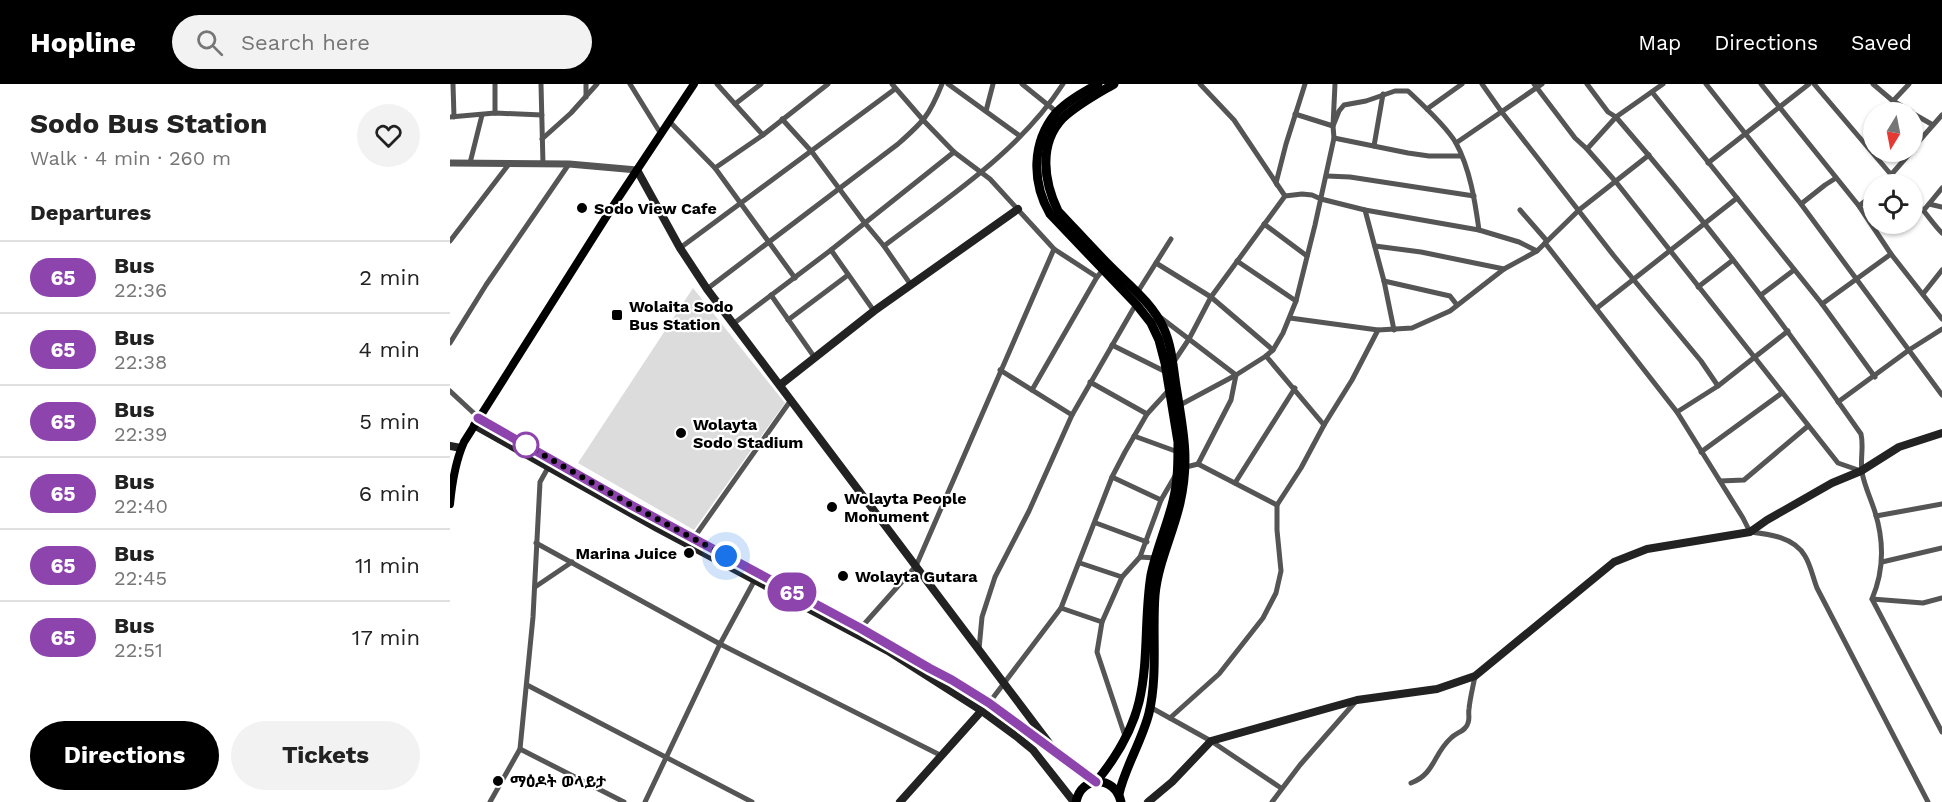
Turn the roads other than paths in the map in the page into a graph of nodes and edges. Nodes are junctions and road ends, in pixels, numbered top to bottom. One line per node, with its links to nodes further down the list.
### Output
1 (453, 84): 49 (street)
2 (495, 84): 44 (street)
3 (541, 84): 47 (street)
4 (586, 84): 36 (street)
5 (597, 84): 36 (street)
6 (630, 84): 57 (street)
7 (694, 84): 53 (main road)
8 (717, 84): 38 (street)
9 (760, 84): 38 (street)
10 (828, 84): 51 (street)
11 (942, 84): 54 (street)
12 (948, 84): 41 (street)
13 (993, 84): 41 (street)
14 (1022, 84): 43 (street)
15 (1063, 84): 43 (street)
16 (1114, 84): 43 (highway)
17 (1200, 84): 88 (street)
18 (1305, 84): 45 (street)
19 (1335, 84): 56 (street)
20 (1462, 84): 40 (street)
21 (1482, 84): 42 (street)
22 (1587, 84): 50 (street)
23 (1663, 84): 34 (street)
24 (1706, 84): 59 (street)
25 (1761, 84): 39 (street)
26 (1809, 84): 39 (street)
27 (1814, 84): 81 (street)
28 (1873, 84): 37 (street)
29 (1908, 84): 37 (street)
30 (1094, 85): 43 (highway)
31 (1537, 85): 42 (street); 66 (street)
32 (893, 86): 54 (street); 67 (street)
33 (1396, 87): 35 (street); 40 (street)
34 (1652, 92): 50 (street); 73 (street)
35 (1383, 94): 56 (street); 65 (street)
36 (586, 97): 63 (street)
37 (1893, 101)
38 (735, 104): 58 (street)
39 (1780, 106): 59 (street); 84 (street)
40 (1427, 109): 64 (street)
41 (986, 111): 60 (street)
42 (1501, 111): 64 (street); 101 (street)
43 (1056, 112): 60 (street); 128 (highway); 141 (highway)
44 (495, 113): 46 (street); 47 (street)
45 (1295, 114): 56 (street); 88 (street)
46 (482, 115): 49 (street); 74 (street)
47 (542, 115): 63 (street)
48 (1942, 115): 55 (street)
49 (452, 117)
50 (1616, 117): 66 (street); 69 (street)
51 (782, 119): 58 (street); 67 (street)
52 (1923, 119): 55 (street)
53 (669, 121): 57 (main road); 78 (street)
54 (924, 121): 68 (street); 86 (street)
55 (1933, 125): 61 (street)
56 (1333, 126): 62 (street)
57 (661, 134): 79 (main road)
58 (763, 135): 78 (street)
59 (1746, 135): 73 (street); 94 (street)
60 (1020, 136): 80 (street)
61 (1923, 137)
62 (1334, 138): 65 (street); 83 (street)
63 (543, 139): 76 (street)
64 (1456, 142): 70 (street)
65 (1374, 146): 70 (street)
66 (1587, 149): 85 (street)
67 (812, 152): 86 (street); 92 (street)
68 (954, 152): 80 (street); 103 (street)
69 (1649, 155): 85 (street); 105 (street)
70 (1461, 156): 89 (street)
71 (1902, 162): 82 (street)
72 (450, 163): 74 (street)
73 (1708, 163): 90 (street)
74 (470, 164): 75 (street)
75 (509, 164): 76 (street); 107 (street)
76 (543, 164): 77 (street)
77 (569, 164): 79 (street); 157 (street)
78 (715, 168): 92 (street)
79 (637, 170): 115 (main road); 184 (main road)
80 (980, 173): 98 (street); 113 (street)
81 (1890, 174)
82 (1892, 174)
83 (1327, 176): 89 (street); 91 (street)
84 (1836, 178): 94 (street); 96 (street)
85 (1616, 182): 101 (street); 118 (street)
86 (839, 187): 103 (street); 111 (street)
87 (1942, 188): 95 (street)
88 (1285, 196): 91 (street); 104 (street)
89 (1474, 196): 106 (street)
90 (1737, 198): 105 (street); 126 (street)
91 (1321, 199): 99 (street); 121 (street)
92 (741, 203): 111 (street); 115 (street)
93 (1863, 203): 96 (street)
94 (1801, 204): 131 (street)
95 (1929, 204): 97 (street); 102 (street)
96 (1859, 206): 120 (street)
97 (1942, 207)
98 (1018, 209): 116 (street); 134 (main road)
99 (1365, 210): 106 (street); 114 (street)
100 (1520, 210): 112 (street)
101 (1579, 210): 112 (street); 132 (street)
102 (1924, 210): 108 (street)
103 (864, 222): 113 (street); 117 (street)
104 (1264, 224): 121 (street); 123 (street)
105 (1706, 224): 118 (street); 122 (street)
106 (1479, 230): 119 (street)
107 (453, 231): 110 (street)
108 (1942, 233)
109 (1171, 239): 124 (street)
110 (450, 241)
111 (769, 242): 130 (street); 136 (street)
112 (1546, 242): 119 (street); 145 (street)
113 (884, 246): 134 (street)
114 (1375, 246): 125 (street); 133 (street)
115 (680, 248): 136 (main road)
116 (1054, 249): 128 (street); 165 (street)
117 (831, 250): 129 (street); 130 (street)
118 (1669, 250): 132 (street); 135 (street)
119 (1537, 251): 125 (street)
120 (1891, 254): 131 (street); 137 (street)
121 (1307, 256): 142 (street)
122 (1733, 260): 135 (street); 138 (street)
123 (1237, 261): 140 (street); 142 (street)
124 (1156, 263): 140 (street); 141 (street)
125 (1504, 269): 144 (street)
126 (1794, 270): 138 (street); 143 (street)
127 (1942, 270): 137 (street)
128 (1100, 273): 141 (highway); 174 (street)
129 (848, 275): 146 (street); 150 (street)
130 (795, 278): 139 (street)
131 (1856, 278): 143 (street); 160 (street)
132 (1633, 280): 145 (street); 171 (street)
133 (1384, 281): 144 (street); 154 (street)
134 (911, 285): 146 (main road)
135 (1698, 287): 162 (street)
136 (707, 289): 151 (main road)
137 (1923, 294): 149 (street)
138 (1761, 295): 155 (street)
139 (771, 296): 150 (street); 151 (street)
140 (1211, 297): 156 (street); 159 (street)
141 (1138, 298): 147 (highway); 158 (street); 166 (highway)
142 (1296, 301): 148 (street)
143 (1822, 304): 168 (street)
144 (1457, 305): 154 (street)
145 (1597, 308): 181 (street)
146 (874, 311): 163 (main road)
147 (1157, 314): 156 (street); 164 (highway)
148 (1290, 318): 153 (street); 159 (street)
149 (1942, 319)
150 (788, 320): 163 (street)
151 (733, 324): 170 (main road)
152 (1942, 329): 160 (street)
153 (1378, 330): 154 (street); 185 (street)
154 (1394, 330)
155 (1788, 331): 162 (street); 179 (street)
156 (1189, 339): 164 (street); 167 (street)
157 (450, 343)
158 (1112, 345): 166 (street); 169 (street)
159 (1273, 350): 161 (street)
160 (1909, 350): 168 (street); 177 (street)
161 (1266, 356): 167 (street); 172 (street)
162 (1754, 357): 171 (street); 176 (street)
163 (815, 358): 170 (main road)
164 (1173, 363): 173 (highway)
165 (1000, 370): 174 (street); 216 (street)
166 (1166, 372): 173 (highway)
167 (1236, 375): 180 (street); 194 (street)
168 (1875, 377): 179 (street)
169 (1090, 382): 182 (street); 183 (street)
170 (780, 385): 178 (main road)
171 (1718, 386): 181 (street)
172 (1295, 388): 185 (street); 199 (street)
173 (1173, 389): 180 (highway); 182 (street); 191 (highway)
174 (1032, 390): 183 (street)
175 (450, 391): 184 (street)
176 (1782, 393): 186 (street); 192 (street)
177 (1942, 395)
178 (791, 400): 207 (street); 216 (main road)
179 (1838, 402): 196 (street)
180 (1180, 405): 195 (highway)
181 (1677, 412): 192 (street)
182 (1148, 414): 188 (street)
183 (1072, 415): 226 (street)
184 (476, 421): 190 (main road); 193 (main road)
185 (1324, 425): 203 (street)
186 (1808, 426): 196 (street); 198 (street)
187 (1942, 433): 196 (main road)
188 (1134, 436): 191 (street); 197 (street)
189 (450, 446): 190 (main road)
190 (461, 448): 201 (main road)
191 (1178, 452): 195 (highway)
192 (1701, 452): 198 (street)
193 (551, 464): 207 (main road); 209 (street); 217 (main road)
194 (1198, 464): 195 (street); 199 (street)
195 (1181, 470): 200 (street); 212 (highway)
196 (1861, 471): 204 (street); 206 (main road)
197 (1112, 477): 200 (street); 205 (street)
198 (1720, 481): 206 (street)
199 (1235, 483): 203 (street)
200 (1161, 500): 208 (street)
201 (450, 504)
202 (1942, 504): 204 (street)
203 (1277, 505): 234 (street)
204 (1876, 516): 214 (street)
205 (1096, 523): 208 (street); 215 (street)
206 (1750, 532): 227 (main road); 256 (street)
207 (693, 539): 217 (main road)
208 (1147, 542): 211 (street)
209 (536, 543): 213 (street); 219 (street)
210 (1942, 548): 214 (street)
211 (1140, 557): 212 (street); 218 (street)
212 (1158, 559): 232 (highway); 236 (highway)
213 (572, 562): 219 (street); 225 (street)
214 (1882, 562): 221 (street)
215 (1080, 563): 218 (street); 222 (street)
216 (916, 566): 224 (street); 226 (main road)
217 (756, 577): 224 (main road); 225 (street)
218 (1122, 577): 223 (street)
219 (535, 587): 229 (street)
220 (1942, 598): 221 (street)
221 (1872, 599): 235 (street)
222 (1061, 608): 223 (street); 228 (street)
223 (1102, 622): 236 (street)
224 (858, 631): 231 (main road); 233 (main road)
225 (720, 644): 240 (street); 241 (street)
226 (979, 649): 228 (main road)
227 (1475, 676): 230 (main road); 243 (street)
228 (1004, 684): 231 (street); 239 (main road)
229 (527, 685): 238 (street); 241 (street)
230 (1357, 700): 237 (main road); 244 (street)
231 (989, 703): 233 (main road); 239 (main road)
232 (1150, 707): 234 (street); 246 (highway)
233 (982, 711): 240 (main road); 253 (main road)
234 (1170, 718): 237 (street)
235 (1942, 732)
236 (1125, 736): 242 (highway)
237 (1211, 741): 244 (street); 254 (main road)
238 (520, 749): 247 (street); 248 (street)
239 (1058, 755): 242 (main road)
240 (942, 756): 252 (main road)
241 (666, 758): 245 (street); 249 (street)
242 (1096, 782): 246 (highway); 253 (highway)
243 (1411, 783)
244 (1281, 788): 255 (street)
245 (736, 794): 250 (street); 251 (street)
246 (1120, 800)
247 (490, 802)
248 (624, 802)
249 (645, 802)
250 (733, 802)
251 (752, 802)
252 (900, 802)
253 (1075, 802)
254 (1148, 802)
255 (1272, 802)
256 (1928, 802)

